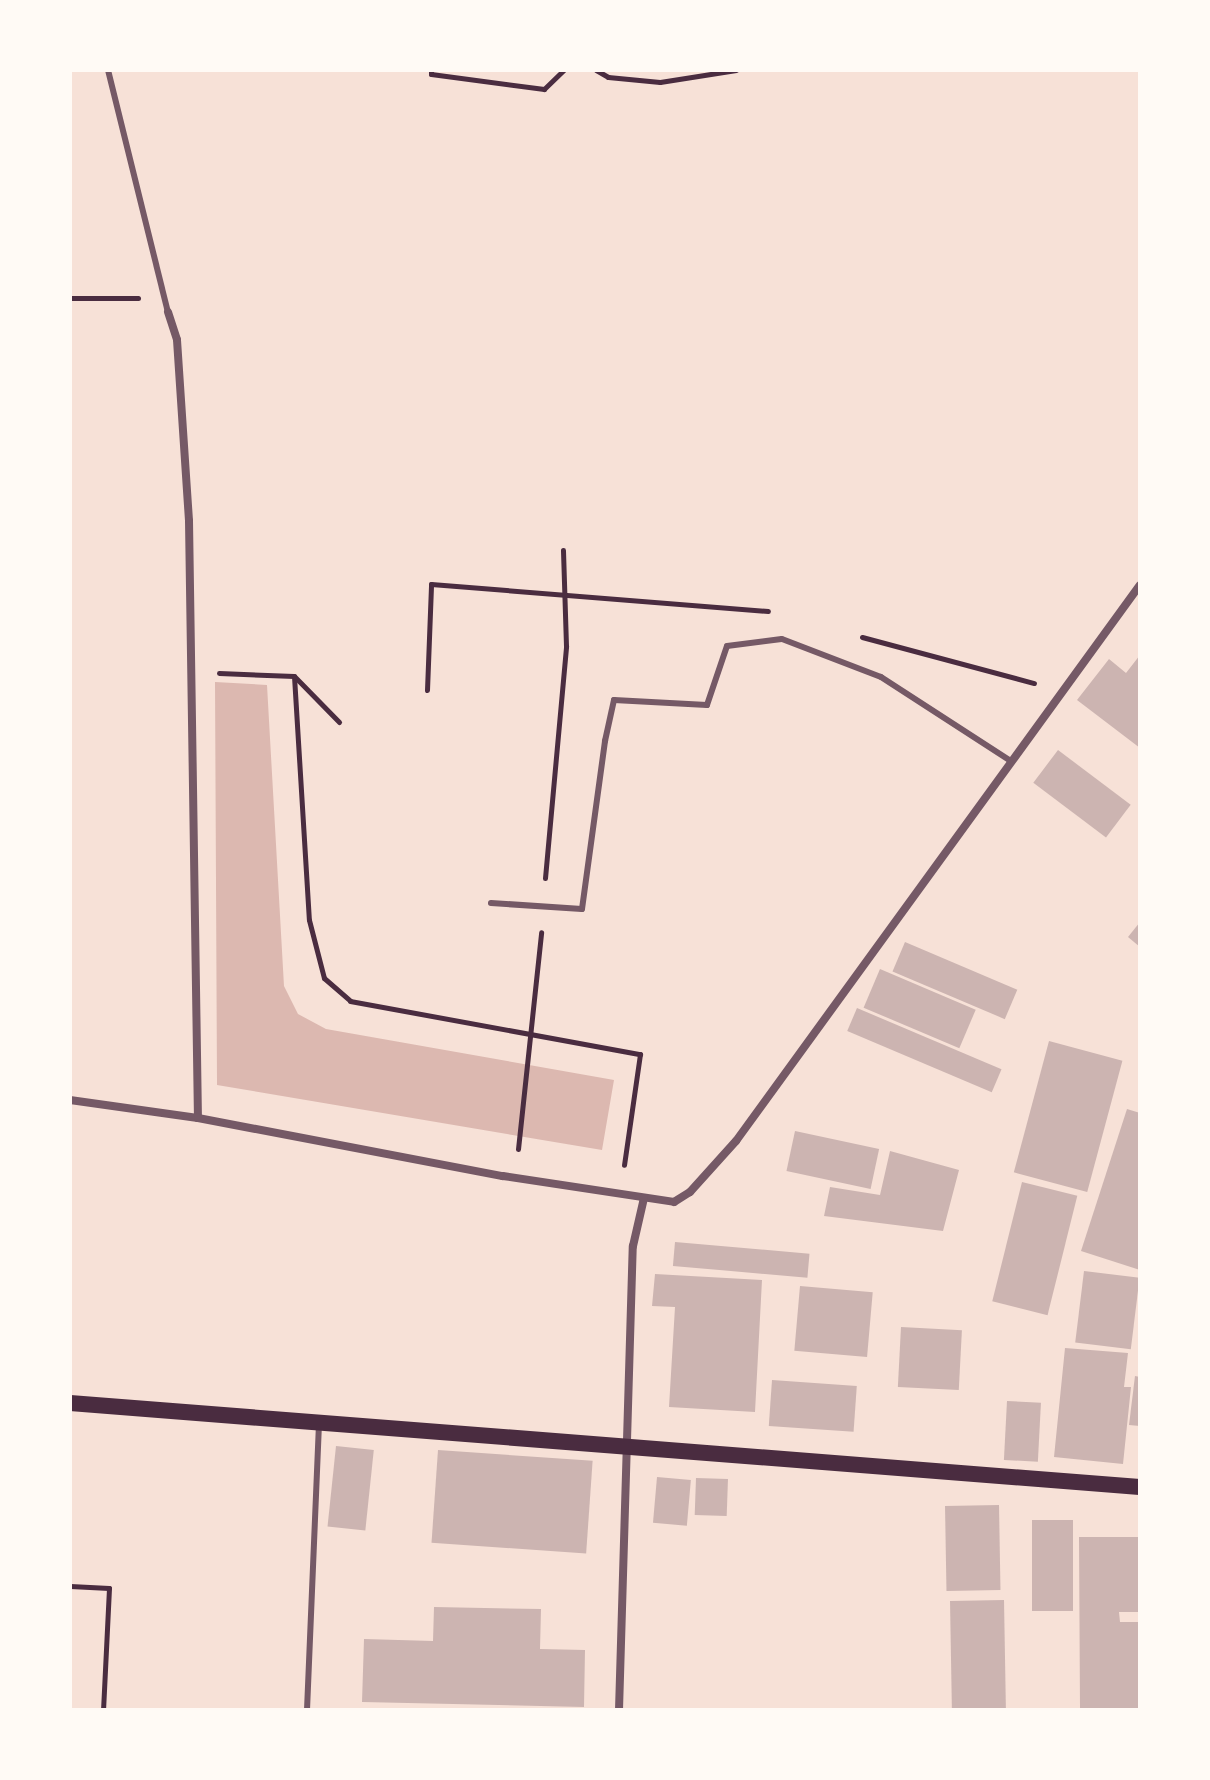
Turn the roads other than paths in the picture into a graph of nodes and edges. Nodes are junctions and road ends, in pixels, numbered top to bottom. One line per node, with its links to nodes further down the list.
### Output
1 (108, 70): 2 (lane)
2 (168, 312): 7 (street)
3 (1140, 585): 4 (street)
4 (1011, 761): 5 (lane); 8 (street)
5 (491, 903)
6 (70, 1100): 7 (street)
7 (198, 1118): 8 (street)
8 (644, 1198): 11 (street)
9 (70, 1403): 10 (main road)
10 (320, 1422): 11 (main road); 13 (lane)
11 (626, 1446): 12 (main road); 14 (street)
12 (1140, 1487)
13 (307, 1710)
14 (619, 1710)

